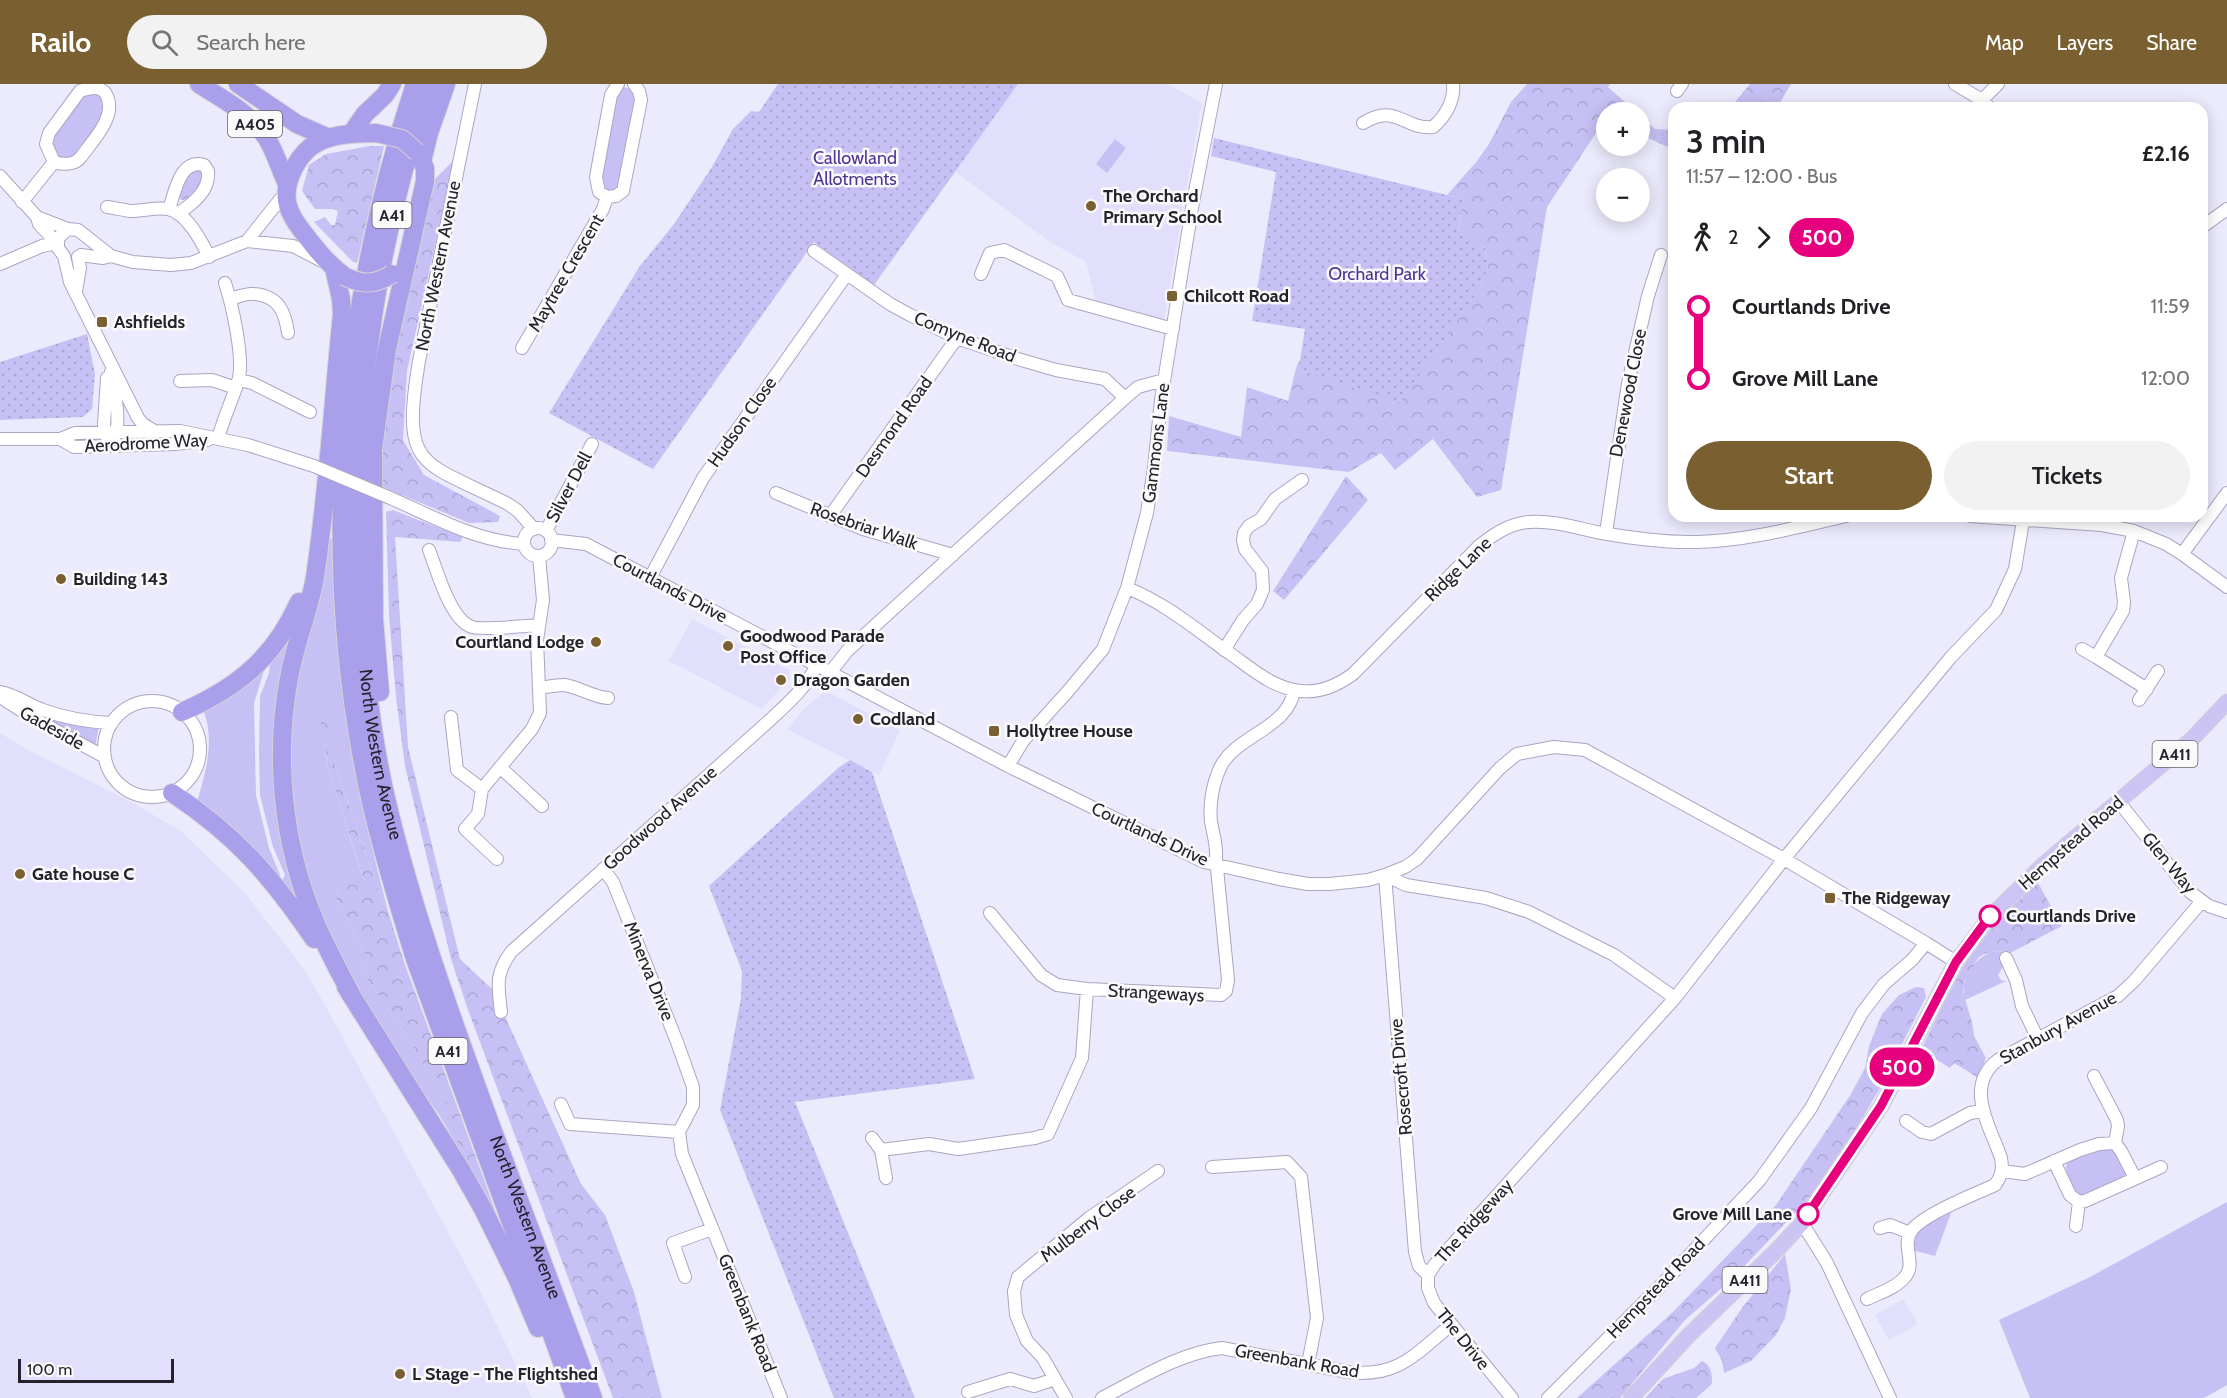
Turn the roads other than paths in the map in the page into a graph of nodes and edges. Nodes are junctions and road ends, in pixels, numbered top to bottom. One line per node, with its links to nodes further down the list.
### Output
1 (199, 84): 23 (highway, A405)
2 (238, 84): 19 (highway, A405)
3 (392, 84): 18 (highway)
4 (415, 84): 158 (highway, North Western Avenue / A41)
5 (430, 84): 124 (highway, North Western Avenue / A41)
6 (446, 84): 20 (highway)
7 (475, 84): 75 (street, North Western Avenue)
8 (618, 84): 24 (street, Maytree Crescent)
9 (634, 84): 24 (street, Maytree Crescent)
10 (1216, 84): 48 (street, Gammons Lane)
11 (1453, 84): 17 (street)
12 (1955, 84): 15 (street)
13 (1998, 84): 16 (street)
14 (104, 87): 21 (street); 21 (street)
15 (1980, 102)
16 (1988, 102)
17 (1363, 123)
18 (351, 134): 19 (highway); 20 (highway, bridge)
19 (329, 138): 23 (highway)
20 (420, 157): 39 (highway)
21 (54, 162): 25 (street)
22 (0, 176): 25 (street)
23 (287, 188): 32 (street); 42 (highway)
24 (607, 197): 51 (street, Maytree Crescent)
25 (22, 202): 28 (street)
26 (107, 207): 40 (street)
27 (2227, 210): 29 (street)
28 (37, 217): 30 (street); 33 (street)
29 (2208, 223)
30 (68, 229): 31 (street); 33 (street)
31 (85, 237): 37 (street); 38 (street)
32 (247, 241): 40 (street); 42 (street)
33 (57, 243): 35 (street); 41 (street)
34 (814, 251): 43 (street, Comyne Road)
35 (64, 255): 37 (street); 46 (street)
36 (1661, 255): 76 (street, Denewood Close)
37 (80, 256): 38 (street); 46 (street)
38 (111, 256): 40 (street)
39 (408, 256): 42 (highway, bridge); 124 (highway)
40 (208, 257)
41 (0, 264)
42 (335, 269): 77 (highway)
43 (848, 274): 50 (street, Comyne Road); 83 (street, Hudson Close)
44 (981, 274): 48 (street)
45 (225, 283): 47 (street)
46 (76, 291): 52 (street)
47 (230, 299): 49 (street); 55 (street)
48 (1173, 329): 53 (street, Gammons Lane)
49 (288, 333)
50 (957, 338): 56 (street, Comyne Road); 68 (street, Desmond Road)
51 (522, 348)
52 (109, 362): 58 (street); 59 (street)
53 (1164, 380): 56 (street); 85 (street, Gammons Lane)
54 (180, 381): 55 (street)
55 (237, 384): 57 (street); 62 (street)
56 (1125, 398): 81 (street)
57 (310, 412)
58 (156, 432): 59 (street, Aerodrome Way); 62 (street, Aerodrome Way)
59 (111, 433): 61 (street, Aerodrome Way); 64 (street)
60 (0, 439): 61 (street, Aerodrome Way)
61 (60, 439): 64 (street, Aerodrome Way)
62 (218, 440): 64 (street, Aerodrome Way); 78 (street, bridge)
63 (592, 444): 75 (street, Silver Dell)
64 (110, 445)
65 (1302, 480): 88 (street)
66 (777, 493): 68 (street, Rosebriar Walk)
67 (2227, 493): 69 (street)
68 (830, 516): 81 (street, Rosebriar Walk)
69 (2208, 519)
70 (1809, 522): 76 (street, Ridge Lane)
71 (2023, 522): 112 (street, The Ridgeway)
72 (2043, 522): 74 (street)
73 (2206, 522): 80 (street)
74 (2134, 531): 80 (street); 89 (street)
75 (544, 533): 78 (street); 82 (street); 83 (street, Courtlands Drive)
76 (1606, 533): 95 (street, Ridge Lane)
77 (320, 537): 101 (highway); 123 (highway)
78 (524, 544): 82 (street)
79 (429, 550): 86 (street)
80 (2182, 554): 84 (street)
81 (953, 555): 92 (street)
82 (539, 556): 86 (street)
83 (650, 578): 90 (street, Courtlands Drive)
84 (2227, 587)
85 (1127, 588): 88 (street, Ridge Lane); 106 (street, Gammons Lane)
86 (539, 625): 93 (street)
87 (2082, 649): 89 (street)
88 (1224, 650): 95 (street, Ridge Lane)
89 (2096, 657): 94 (street)
90 (816, 666): 92 (street, Courtlands Drive); 114 (street, Goodwood Avenue)
91 (2158, 671): 94 (street)
92 (830, 673): 106 (street, Courtlands Drive)
93 (539, 688): 98 (street); 105 (street)
94 (2147, 689): 99 (street)
95 (1294, 690): 113 (street)
96 (0, 692): 103 (street, Gadeside)
97 (0, 697): 104 (street, Gadeside)
98 (608, 698)
99 (2139, 700)
100 (2227, 702): 109 (main road, Hempstead Road / A411)
101 (182, 712): 103 (street); 108 (street)
102 (451, 717): 107 (street)
103 (112, 723): 104 (street)
104 (105, 757): 108 (street)
105 (500, 766): 107 (street); 110 (street)
106 (1008, 766): 113 (street, Courtlands Drive)
107 (482, 789): 111 (street)
108 (172, 793): 123 (highway)
109 (2119, 802): 116 (street, Glen Way); 121 (main road, Hempstead Road / A411)
110 (542, 806)
111 (497, 859)
112 (1784, 859): 115 (street, Courtlands Drive); 119 (street, Courtlands Drive); 125 (street, The Ridgeway)
113 (1216, 864): 115 (street, Courtlands Drive); 122 (street, Strangeways)
114 (603, 869): 126 (street, Goodwood Avenue); 132 (street, Minerva Drive)
115 (1385, 875): 125 (street); 149 (street, Rosecroft Drive)
116 (2202, 901): 117 (street, Glen Way); 127 (street, Stanbury Avenue)
117 (2227, 912)
118 (990, 913): 122 (street, Strangeways)
119 (1926, 943): 121 (street, Courtlands Drive); 164 (street, Hempstead Road)
120 (2006, 958): 127 (street)
121 (1956, 962): 144 (main road, Hempstead Road / A411)
122 (1087, 989): 135 (street)
123 (352, 996): 157 (highway)
124 (444, 996): 159 (highway, North Western Avenue / A41)
125 (1675, 998): 149 (street, The Ridgeway)
126 (501, 1011)
127 (2038, 1038): 130 (street, Stanbury Avenue)
128 (2094, 1076): 134 (street)
129 (561, 1104): 132 (street)
130 (1982, 1111): 131 (street); 140 (street, Stanbury Avenue)
131 (1905, 1121)
132 (679, 1132): 147 (street, Greenbank Road)
133 (872, 1138): 135 (street)
134 (2115, 1143): 136 (street); 142 (street)
135 (881, 1150): 141 (street)
136 (2055, 1161): 140 (street); 143 (street)
137 (1212, 1167): 153 (street)
138 (2161, 1167): 142 (street)
139 (1158, 1171): 154 (street, Mulberry Close)
140 (2002, 1171): 148 (street)
141 (886, 1178)
142 (2134, 1178): 143 (street)
143 (2079, 1202): 145 (street)
144 (1802, 1223): 165 (main road, Hempstead Road / A411); 166 (street)
145 (2076, 1226)
146 (1880, 1228): 148 (street)
147 (712, 1229): 150 (street); 160 (street, Greenbank Road)
148 (1910, 1233): 151 (street)
149 (1428, 1275): 152 (street, The Drive)
150 (686, 1277)
151 (1867, 1299)
152 (1451, 1325): 153 (street, Greenbank Road); 163 (street, The Drive)
153 (1308, 1364): 156 (street, Greenbank Road)
154 (1055, 1379): 155 (street); 161 (street)
155 (968, 1392)
156 (1126, 1393): 162 (street, Greenbank Road)
157 (565, 1398)
158 (575, 1398)
159 (593, 1398)
160 (782, 1398)
161 (1065, 1398)
162 (1102, 1398)
163 (1512, 1398)
164 (1548, 1398)
165 (1631, 1398)
166 (1890, 1398)

